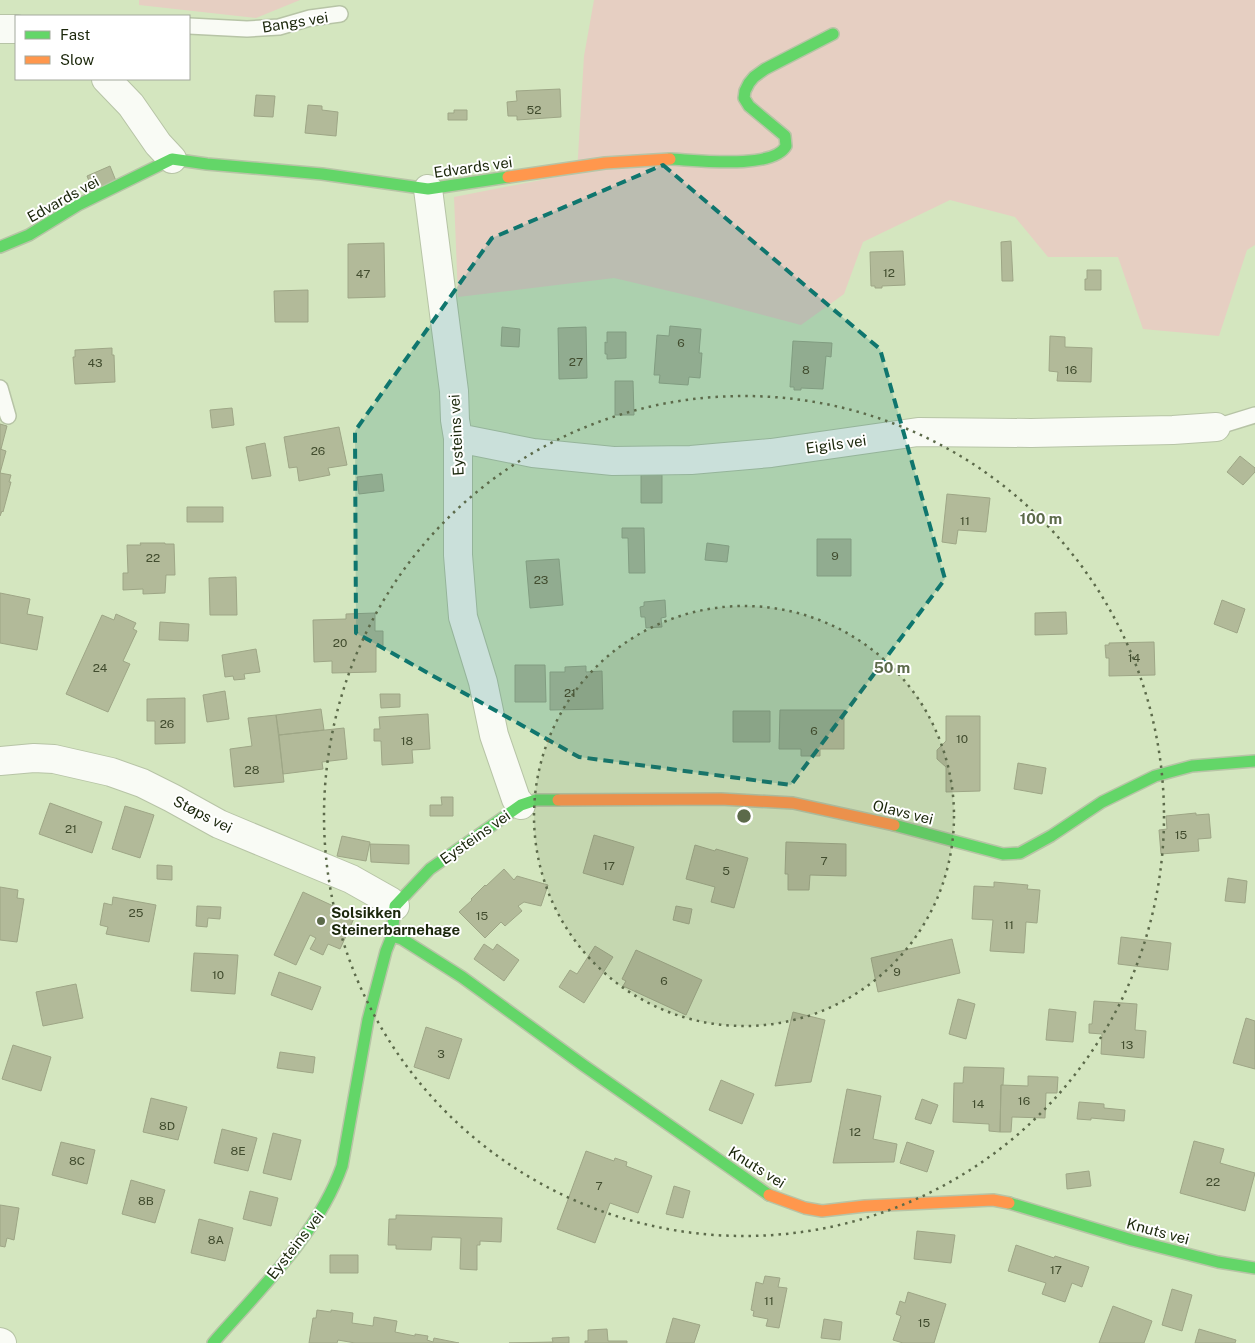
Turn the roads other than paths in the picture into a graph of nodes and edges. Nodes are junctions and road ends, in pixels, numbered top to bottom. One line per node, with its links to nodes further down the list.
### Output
1 (340, 14): 2 (lane, Bangs vei)
2 (190, 26)
3 (0, 29): 4 (street)
4 (15, 30)
5 (833, 34): 8 (street, Edvards vei)
6 (107, 80): 7 (street)
7 (172, 159): 8 (street, Edvards vei); 9 (street, Edvards vei)
8 (428, 189): 14 (street, Eysteins vei)
9 (0, 247)
10 (0, 388): 12 (lane)
11 (1255, 415): 13 (lane)
12 (8, 416)
13 (1216, 427): 14 (street, Eigils vei)
14 (458, 438): 17 (street, Eysteins vei)
15 (0, 761): 18 (street, Støps vei)
16 (1255, 761): 17 (street, Olavs vei)
17 (521, 805): 18 (street, Eysteins vei)
18 (395, 906): 19 (street, Eysteins vei)
19 (392, 936): 20 (street, Knuts vei); 21 (street, Eysteins vei)
20 (1255, 1268)
21 (213, 1343)

